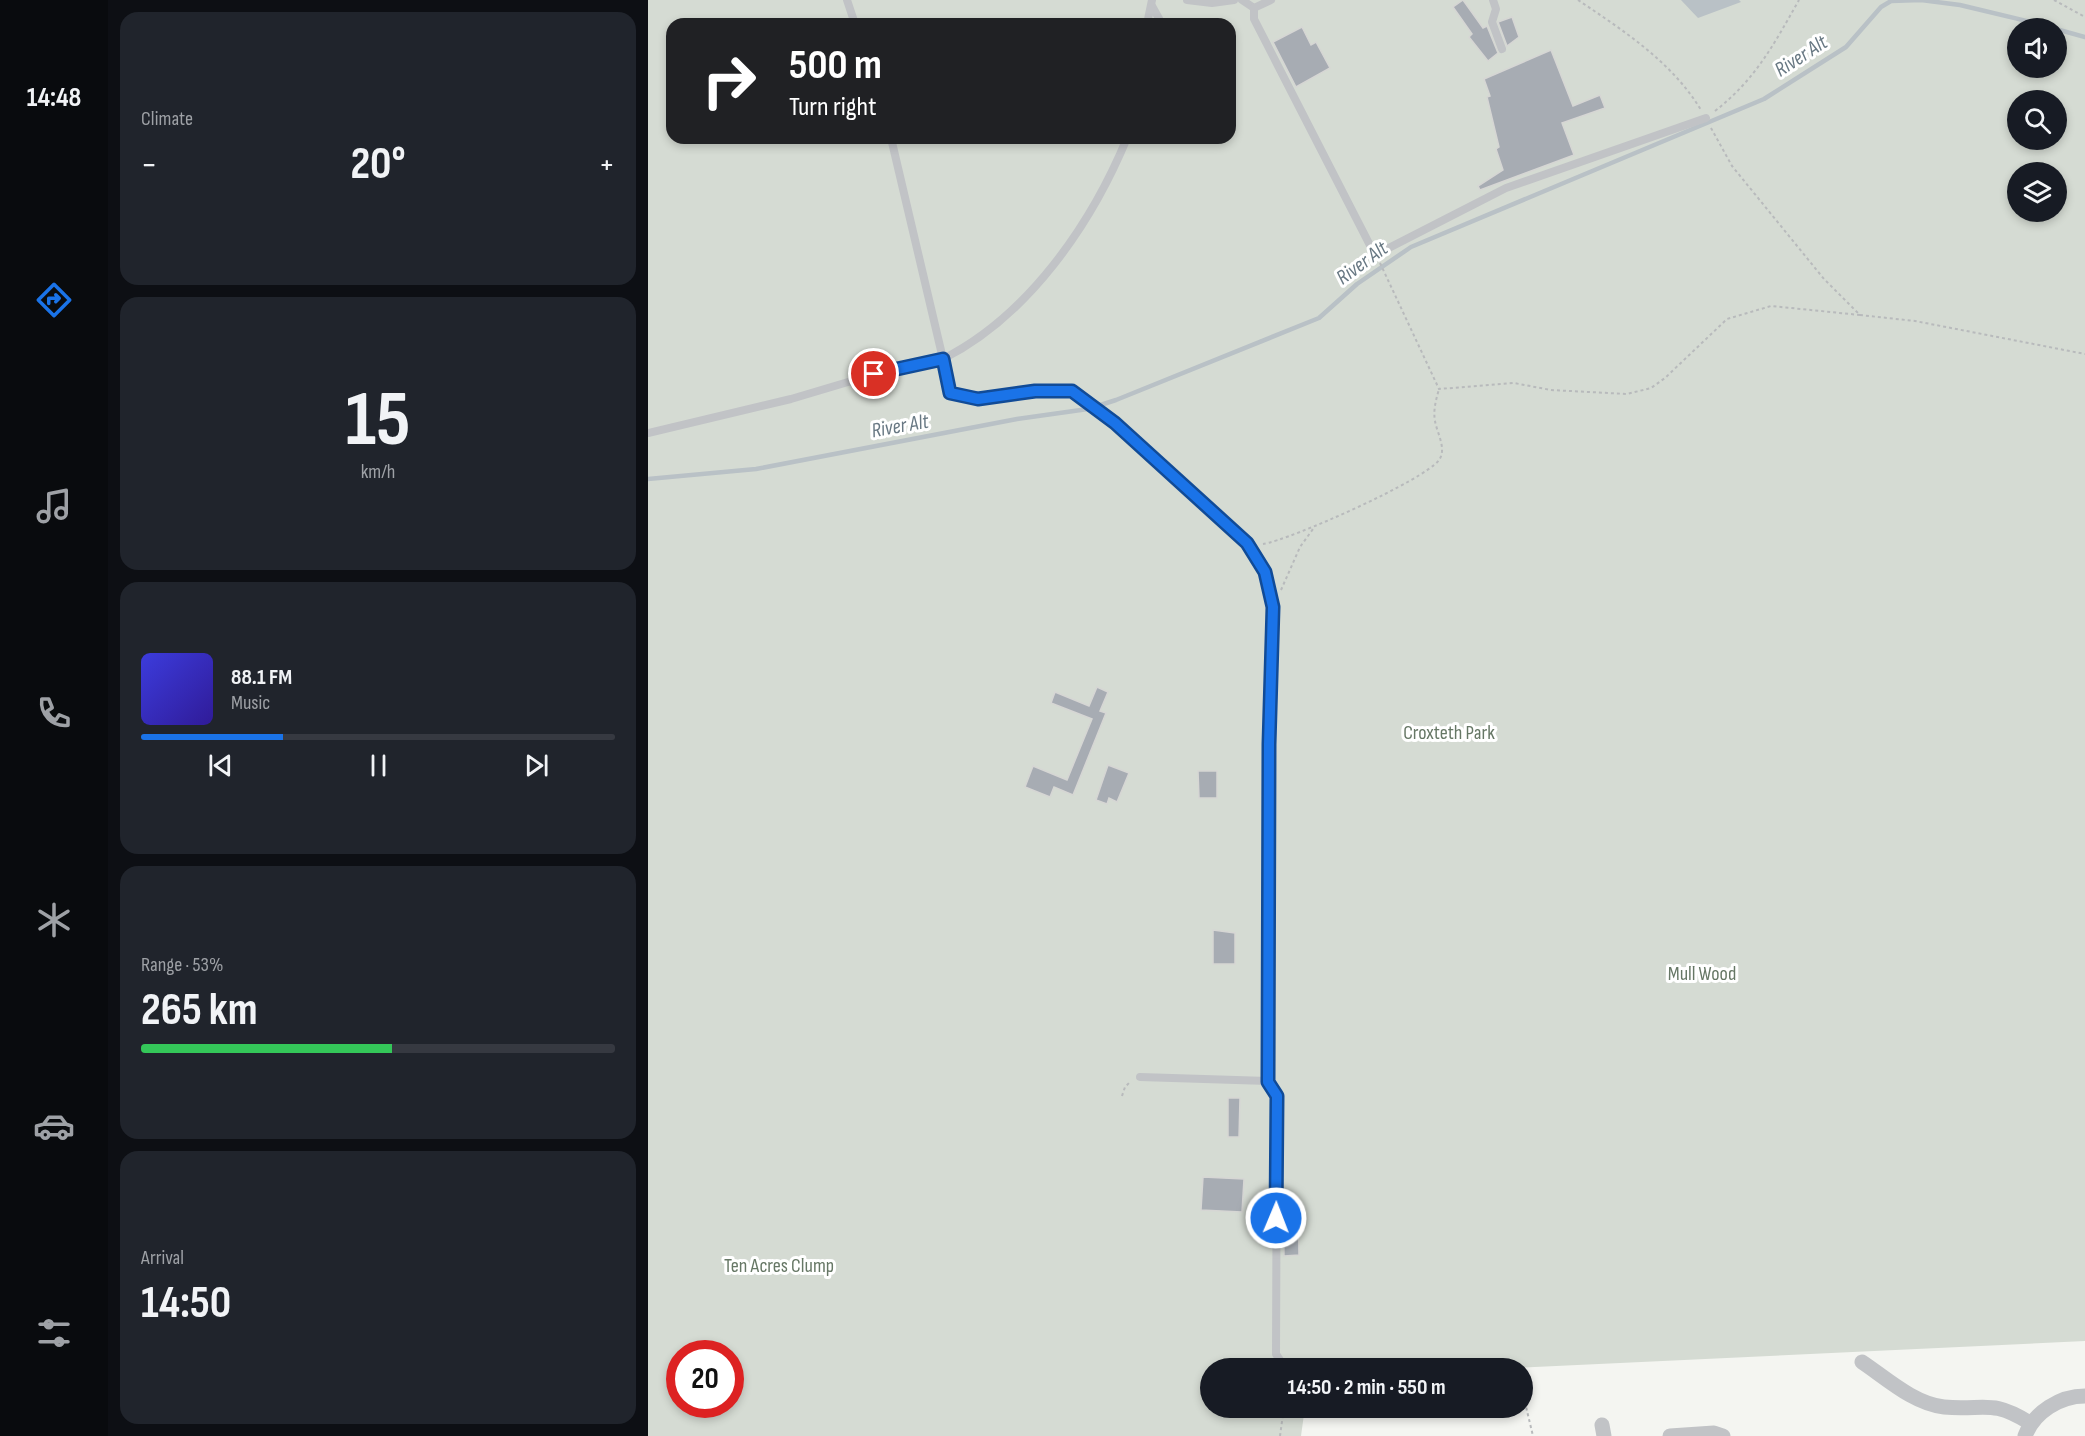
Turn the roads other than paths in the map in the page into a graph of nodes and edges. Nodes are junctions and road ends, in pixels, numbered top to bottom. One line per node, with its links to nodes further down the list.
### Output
1 (847, 0): 9 (lane)
2 (1187, 0): 3 (lane)
3 (1234, 0)
4 (1242, 0): 8 (lane)
5 (1271, 0): 8 (lane)
6 (1493, 0): 12 (lane)
7 (1152, 3): 10 (lane); 11 (lane)
8 (1254, 8): 13 (lane)
9 (853, 18)
10 (1148, 18)
11 (1159, 18)
12 (1502, 49)
13 (1706, 118)
14 (892, 144): 16 (lane)
15 (1125, 144): 16 (lane)
16 (943, 359): 17 (lane); 19 (lane)
17 (648, 433)
18 (1140, 1077): 19 (lane)
19 (1268, 1082): 20 (lane)
20 (1279, 1358)
21 (1862, 1362): 23 (street)
22 (2085, 1396): 23 (street)
23 (2027, 1430)
24 (1673, 1436): 25 (street)
25 (1723, 1436)

